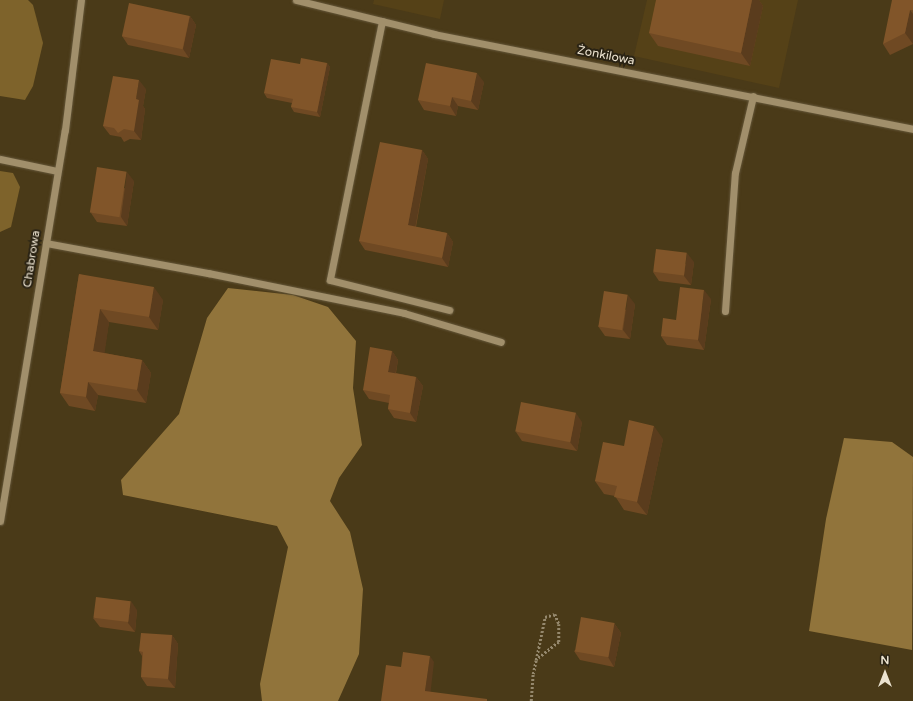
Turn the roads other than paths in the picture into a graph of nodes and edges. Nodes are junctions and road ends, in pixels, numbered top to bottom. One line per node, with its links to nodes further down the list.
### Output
1 (81, 0): 7 (street, Chabrowa)
2 (296, 0): 3 (street, Żonkilowa)
3 (382, 21): 4 (street, Żonkilowa); 9 (street)
4 (753, 96): 5 (street, Żonkilowa); 10 (street)
5 (913, 129)
6 (0, 159): 7 (street)
7 (57, 171): 8 (street, Chabrowa)
8 (46, 243): 11 (street); 12 (street, Chabrowa)
9 (449, 310)
10 (725, 312)
11 (501, 342)
12 (0, 521)

